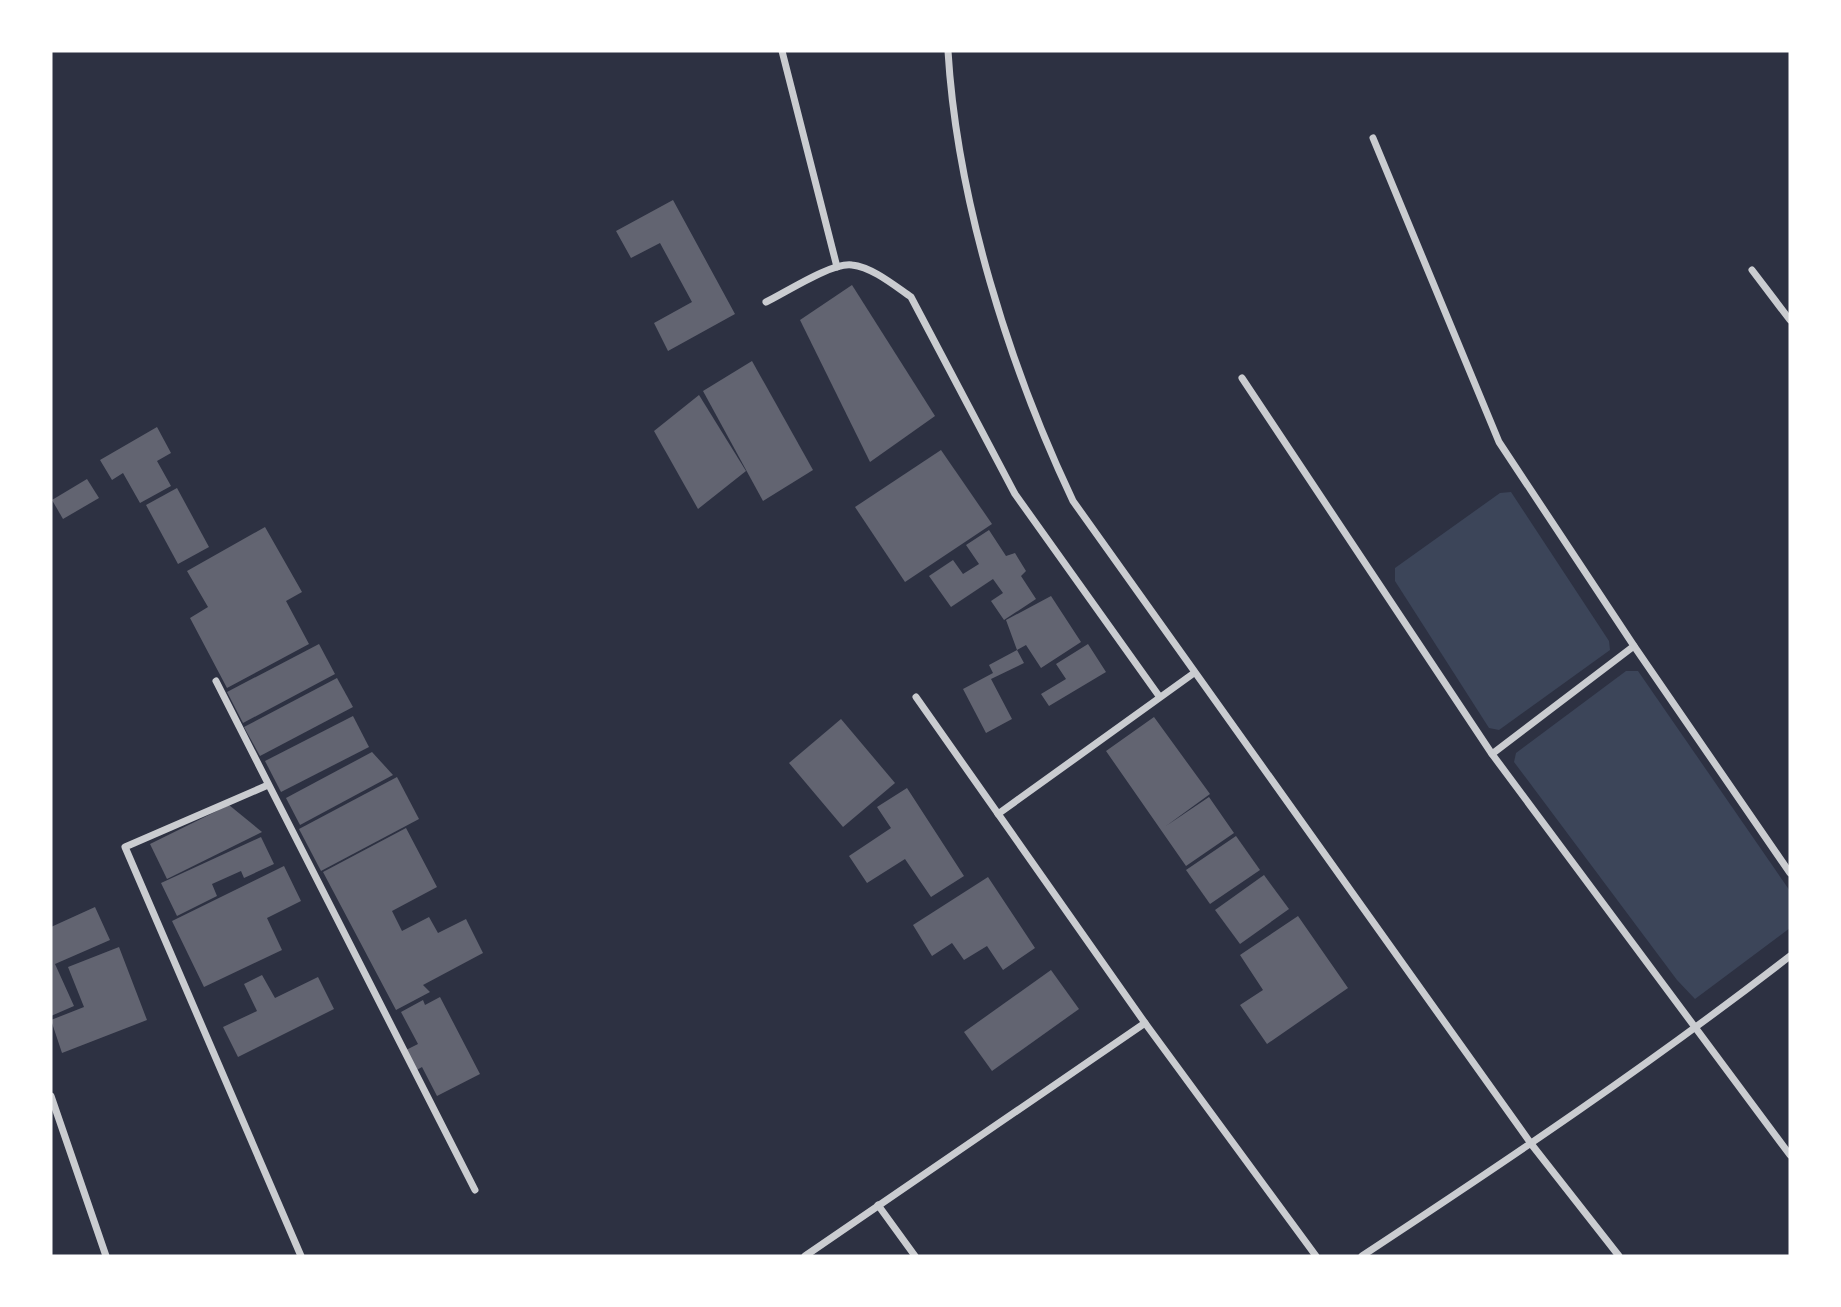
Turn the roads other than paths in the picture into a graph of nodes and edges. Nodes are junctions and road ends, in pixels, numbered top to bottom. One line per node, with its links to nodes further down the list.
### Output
1 (782, 51): 4 (street)
2 (948, 51): 10 (street)
3 (1373, 138): 9 (street)
4 (837, 267): 6 (street); 13 (street)
5 (1752, 270): 7 (street)
6 (766, 302)
7 (1790, 320)
8 (1242, 378): 14 (street)
9 (1634, 646): 14 (street); 17 (street)
10 (1194, 673): 13 (street); 22 (street)
11 (216, 681): 15 (street)
12 (916, 696): 16 (street)
13 (1159, 696): 16 (street)
14 (1492, 754): 20 (street)
15 (268, 785): 24 (street); 27 (street)
16 (998, 814): 19 (street)
17 (1790, 873)
18 (1790, 956): 20 (street)
19 (1145, 1023): 25 (street); 30 (street)
20 (1698, 1028): 22 (street); 23 (street)
21 (51, 1096): 26 (street)
22 (1532, 1145): 31 (street); 32 (street)
23 (1790, 1155)
24 (475, 1190)
25 (878, 1205): 28 (street); 29 (street)
26 (106, 1256)
27 (301, 1256)
28 (804, 1256)
29 (915, 1256)
30 (1316, 1256)
31 (1362, 1256)
32 (1619, 1256)

